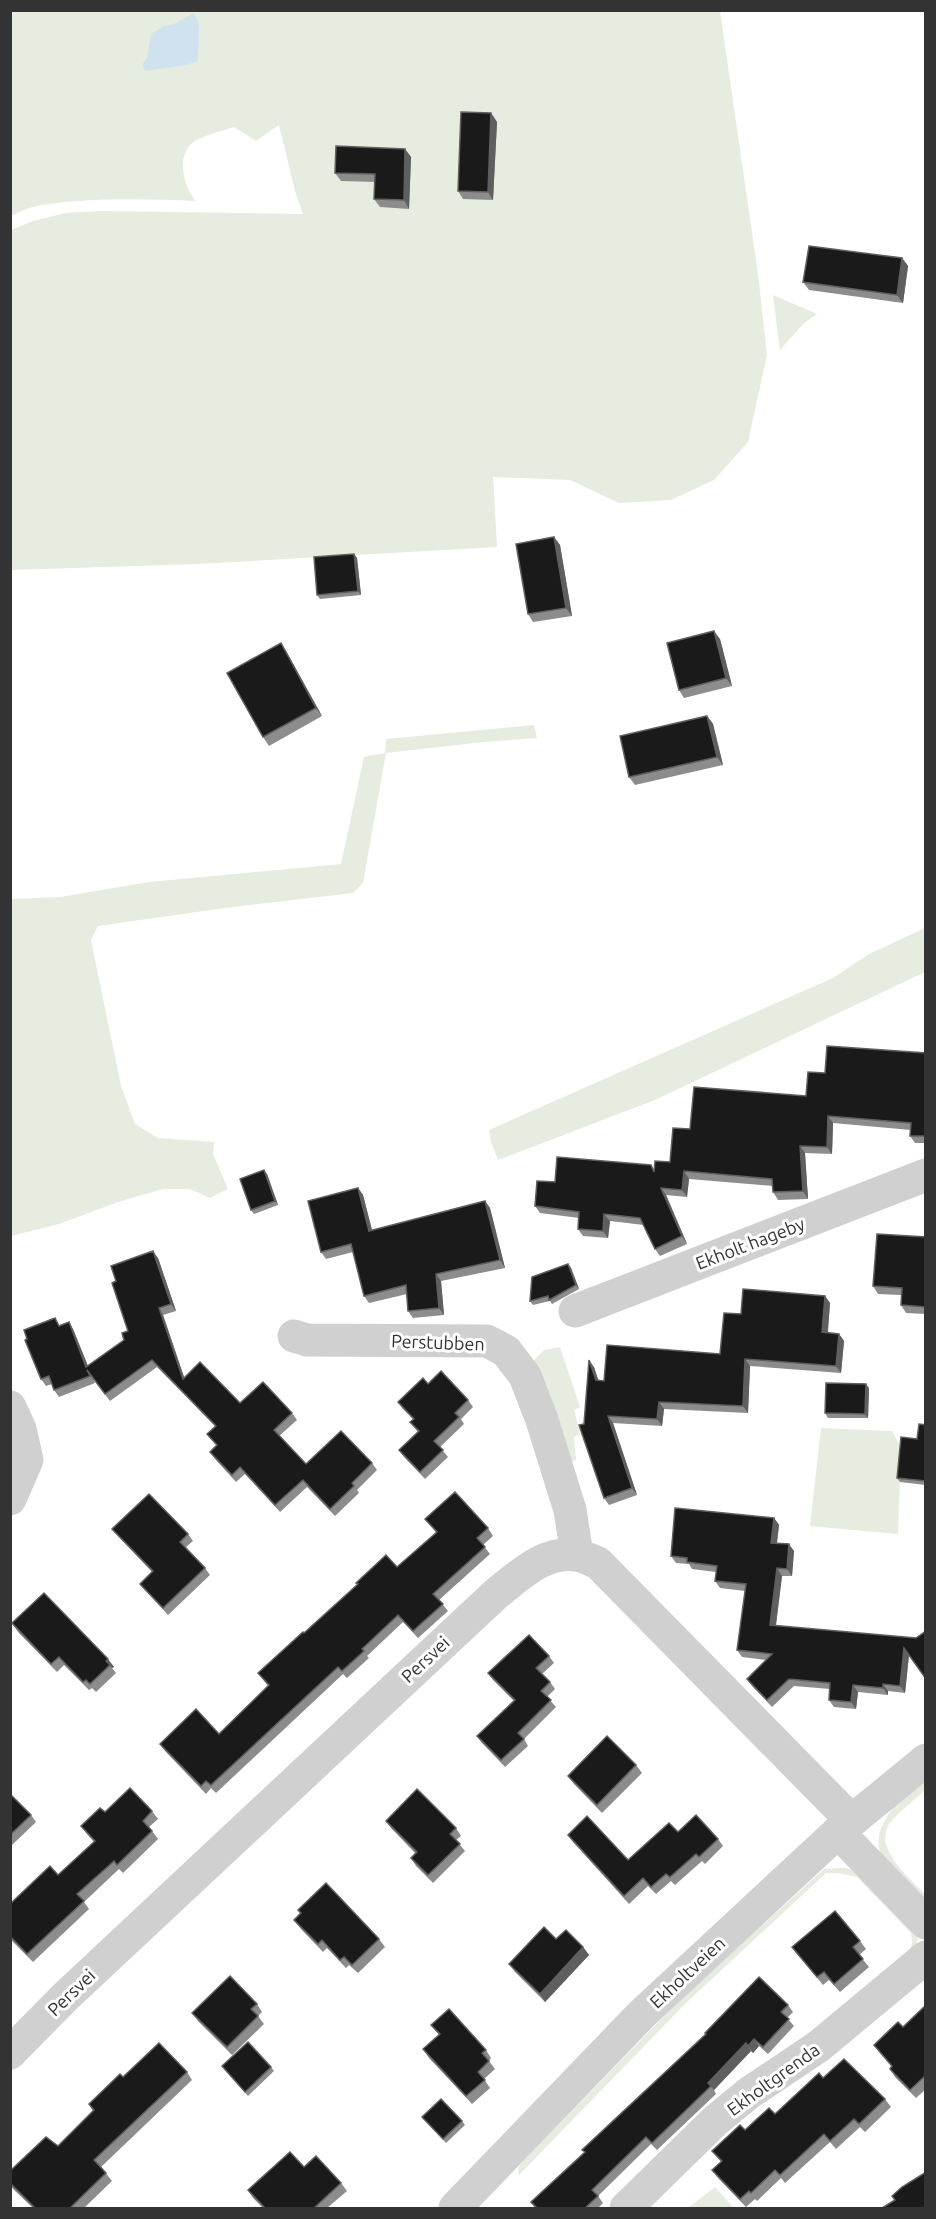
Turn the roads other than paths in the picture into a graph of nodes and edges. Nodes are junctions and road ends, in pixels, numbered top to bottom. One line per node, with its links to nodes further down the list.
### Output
1 (926, 1175): 2 (street, Ekholt hageby)
2 (575, 1311)
3 (294, 1336): 6 (street, Perstubben)
4 (10, 1407): 5 (street)
5 (10, 1500)
6 (577, 1555): 8 (street); 11 (street, Persvei)
7 (926, 1760): 8 (street, Ekholtveien)
8 (844, 1826): 9 (street); 12 (street, Ekholtveien)
9 (926, 1923)
10 (926, 1957): 13 (street, Ekholtgrenda)
11 (10, 2053)
12 (464, 2205)
13 (626, 2208)

